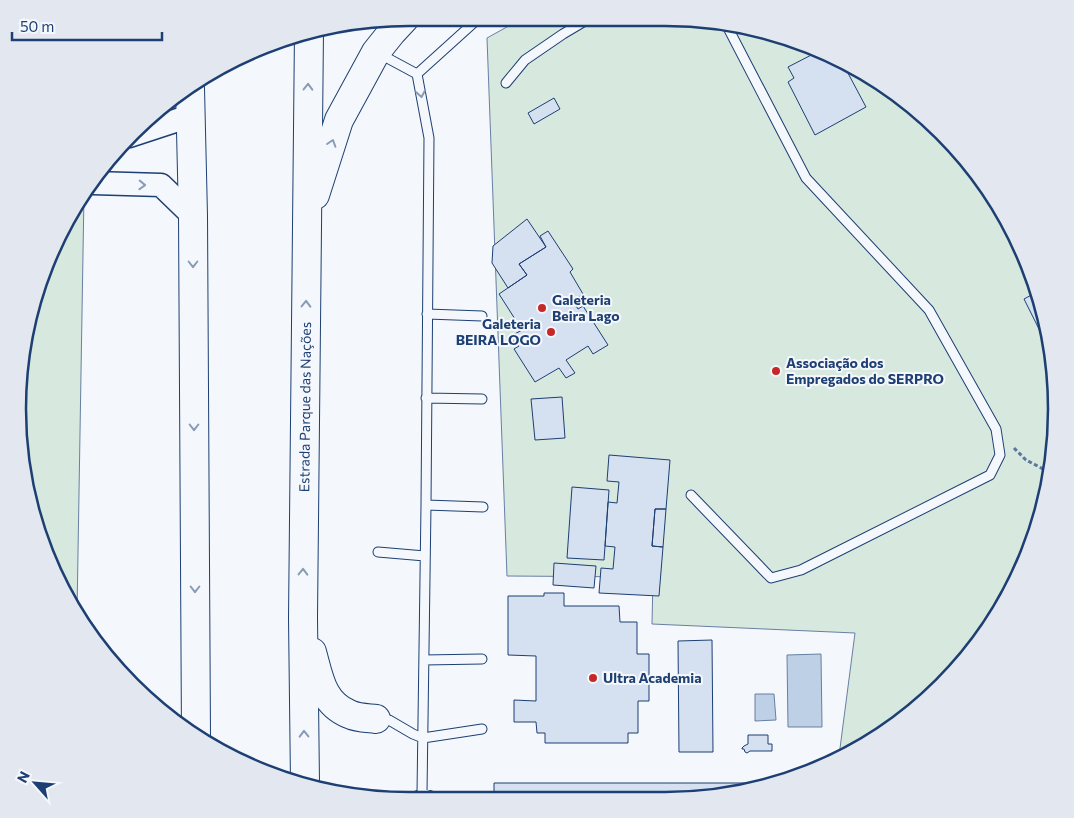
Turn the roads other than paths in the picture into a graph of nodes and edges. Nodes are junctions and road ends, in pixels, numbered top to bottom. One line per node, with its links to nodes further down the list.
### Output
1 (397, 26): 6 (highway)
2 (470, 26): 7 (lane)
3 (576, 26): 8 (lane)
4 (730, 32): 19 (lane)
5 (308, 40): 14 (highway, Estrada Parque das Nações, one-way to 5)
6 (376, 52): 7 (lane); 14 (highway, one-way to 6)
7 (417, 74): 15 (lane, one-way to 15)
8 (506, 83)
9 (190, 95): 10 (highway)
10 (190, 116): 11 (street); 13 (highway)
11 (147, 130)
12 (100, 183): 13 (street, one-way to 13)
13 (193, 216): 28 (highway, one-way to 28)
14 (306, 223): 24 (highway, Estrada Parque das Nações, one-way to 14)
15 (427, 314): 16 (lane); 17 (lane)
16 (482, 316)
17 (426, 398): 18 (lane); 20 (lane)
18 (482, 400)
19 (691, 495)
20 (426, 505): 21 (lane); 23 (lane)
21 (483, 507)
22 (378, 552): 23 (lane)
23 (425, 556): 26 (lane)
24 (303, 618): 27 (highway); 31 (highway, Estrada Parque das Nações, one-way to 24)
25 (482, 659): 26 (lane)
26 (424, 660): 30 (lane)
27 (376, 720): 30 (lane)
28 (196, 727)
29 (482, 729): 30 (lane)
30 (423, 738): 32 (lane)
31 (305, 777)
32 (418, 792)

